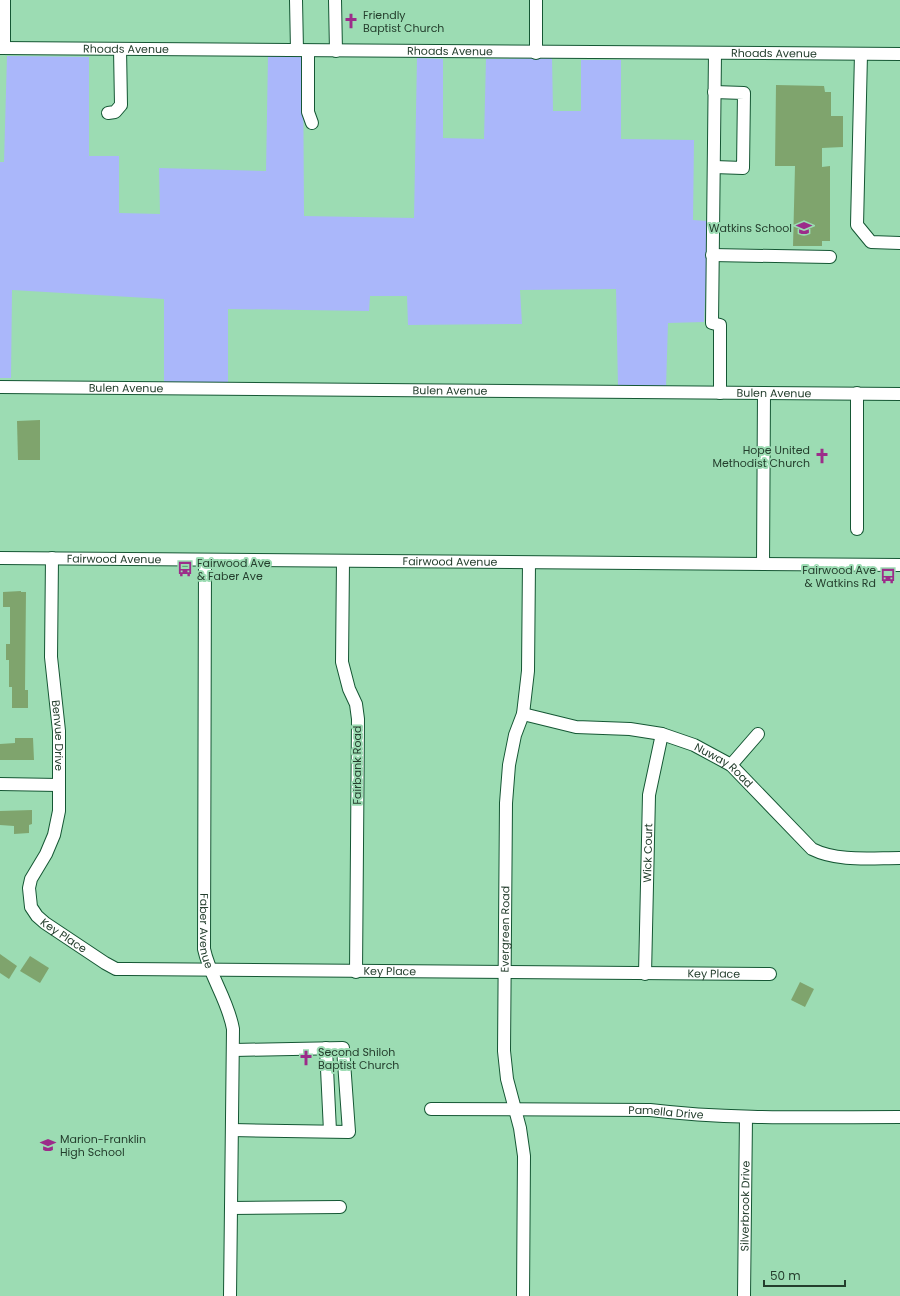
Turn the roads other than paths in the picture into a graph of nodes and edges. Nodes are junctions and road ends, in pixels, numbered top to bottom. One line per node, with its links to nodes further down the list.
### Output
1 (4, 0): 5 (street)
2 (296, 0): 7 (street)
3 (335, 0): 8 (street)
4 (536, 0): 9 (street)
5 (2, 48): 6 (street, Rhoads Avenue)
6 (120, 49): 7 (street, Rhoads Avenue); 14 (street)
7 (302, 50): 8 (street, Rhoads Avenue); 15 (street)
8 (336, 51): 9 (street, Rhoads Avenue)
9 (536, 53): 10 (street, Rhoads Avenue)
10 (715, 53): 11 (street, Rhoads Avenue); 13 (street)
11 (861, 54): 12 (street, Rhoads Avenue); 17 (street)
12 (900, 54)
13 (714, 92): 16 (street); 16 (street)
14 (108, 113)
15 (312, 123)
16 (714, 167): 18 (street)
17 (900, 243)
18 (712, 255): 19 (street); 21 (street)
19 (830, 257)
20 (0, 387): 21 (street, Bulen Avenue)
21 (720, 393): 22 (street, Bulen Avenue)
22 (764, 393): 23 (street, Bulen Avenue); 31 (street)
23 (857, 393): 24 (street, Bulen Avenue); 25 (street)
24 (900, 394)
25 (857, 529)
26 (0, 558): 27 (street, Fairwood Avenue)
27 (52, 558): 28 (street, Fairwood Avenue); 38 (street, Benvue Drive)
28 (205, 561): 29 (street, Fairwood Avenue); 41 (street, Faber Avenue)
29 (343, 561): 30 (street, Fairwood Avenue); 42 (street, Fairbank Road)
30 (529, 563): 31 (street, Fairwood Avenue); 33 (street, Evergreen Road)
31 (763, 564): 32 (street, Fairwood Avenue)
32 (900, 565)
33 (523, 714): 34 (street, Nuway Road); 43 (street, Evergreen Road)
34 (662, 734): 36 (street, Nuway Road); 44 (street, Wick Court)
35 (758, 734): 36 (street)
36 (731, 765): 39 (street, Nuway Road)
37 (0, 784): 38 (street)
38 (58, 785): 40 (street, Benvue Drive)
39 (900, 858)
40 (31, 907): 41 (street, Key Place)
41 (211, 970): 42 (street, Key Place); 47 (street, Faber Avenue)
42 (356, 972): 43 (street, Key Place)
43 (505, 973): 44 (street, Key Place); 49 (street, Evergreen Road)
44 (645, 974): 45 (street, Key Place)
45 (770, 974)
46 (326, 1048): 47 (street); 53 (street); 53 (street)
47 (234, 1050): 52 (street, Faber Avenue)
48 (431, 1109): 49 (street, Pamella Drive)
49 (514, 1109): 50 (street, Pamella Drive); 57 (street, Evergreen Road)
50 (746, 1117): 51 (street, Pamella Drive); 58 (street, Silverbrook Drive)
51 (900, 1117)
52 (232, 1130): 53 (street); 55 (street, Faber Avenue)
53 (330, 1131)
54 (340, 1207): 55 (street)
55 (231, 1208): 56 (street, Faber Avenue)
56 (230, 1296)
57 (523, 1296)
58 (744, 1296)

